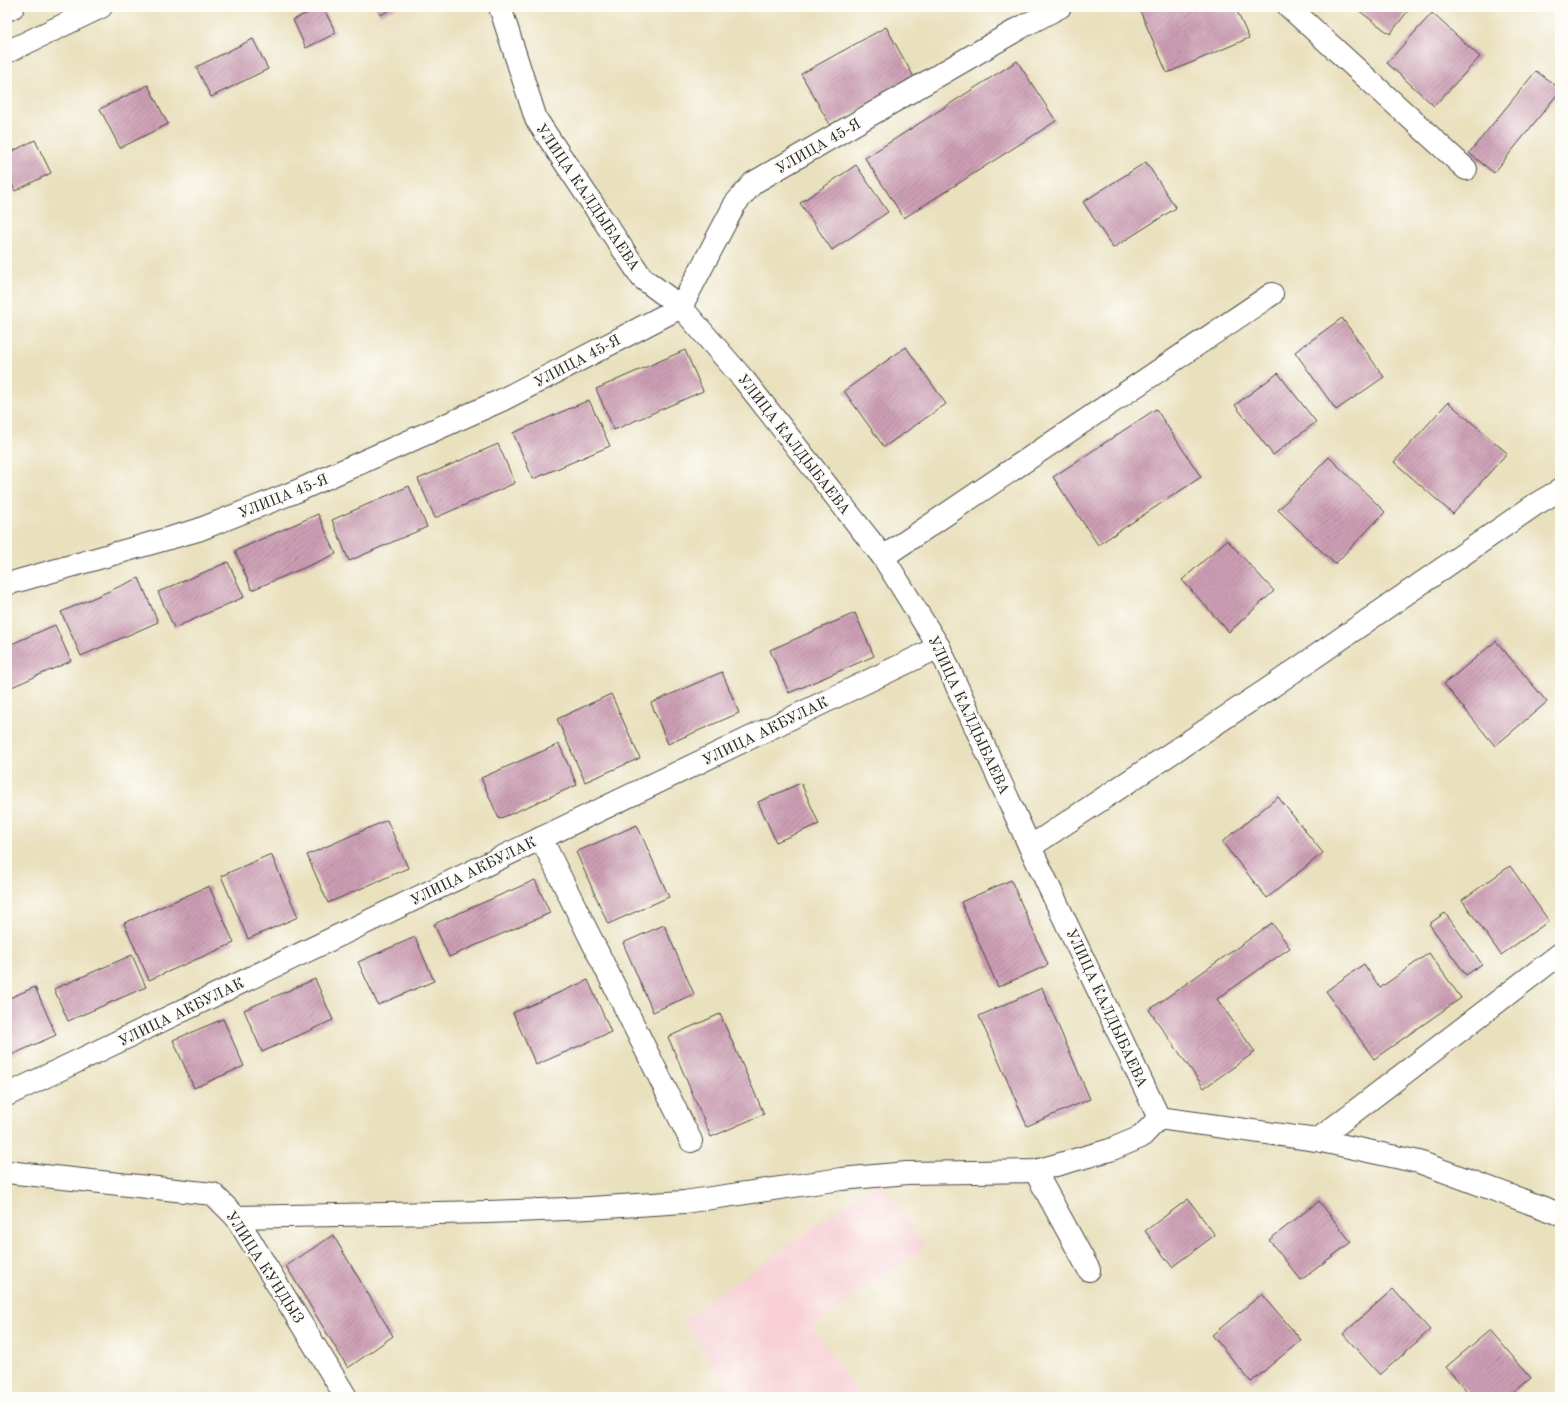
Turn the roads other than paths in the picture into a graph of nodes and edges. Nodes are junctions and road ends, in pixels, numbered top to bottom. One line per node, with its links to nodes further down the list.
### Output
1 (13, 7): 6 (street)
2 (101, 7): 7 (street)
3 (500, 7): 10 (street, УЛИЦА КАЛДЫБАЕВА)
4 (1060, 7): 10 (street, УЛИЦА 45-Я)
5 (1290, 7): 8 (street)
6 (7, 10)
7 (7, 52)
8 (1466, 169)
9 (1272, 294): 12 (street)
10 (681, 307): 12 (street, УЛИЦА КАЛДЫБАЕВА); 13 (street, УЛИЦА 45-Я)
11 (1560, 490): 16 (street)
12 (883, 557): 14 (street, УЛИЦА КАЛДЫБАЕВА)
13 (7, 584)
14 (939, 647): 15 (street, УЛИЦА АКБУЛАК); 16 (street, УЛИЦА КАЛДЫБАЕВА)
15 (541, 838): 18 (street, УЛИЦА АКБУЛАК); 21 (street)
16 (1030, 847): 19 (street, УЛИЦА КАЛДЫБАЕВА)
17 (1560, 954): 20 (street)
18 (7, 1095)
19 (1159, 1118): 20 (street); 22 (street)
20 (1317, 1140): 24 (street)
21 (691, 1142)
22 (1035, 1171): 25 (street); 26 (street)
23 (7, 1172): 25 (street, УЛИЦА КУНДЫЗ)
24 (1560, 1214)
25 (236, 1217): 27 (street, УЛИЦА КУНДЫЗ)
26 (1089, 1270)
27 (346, 1397)

